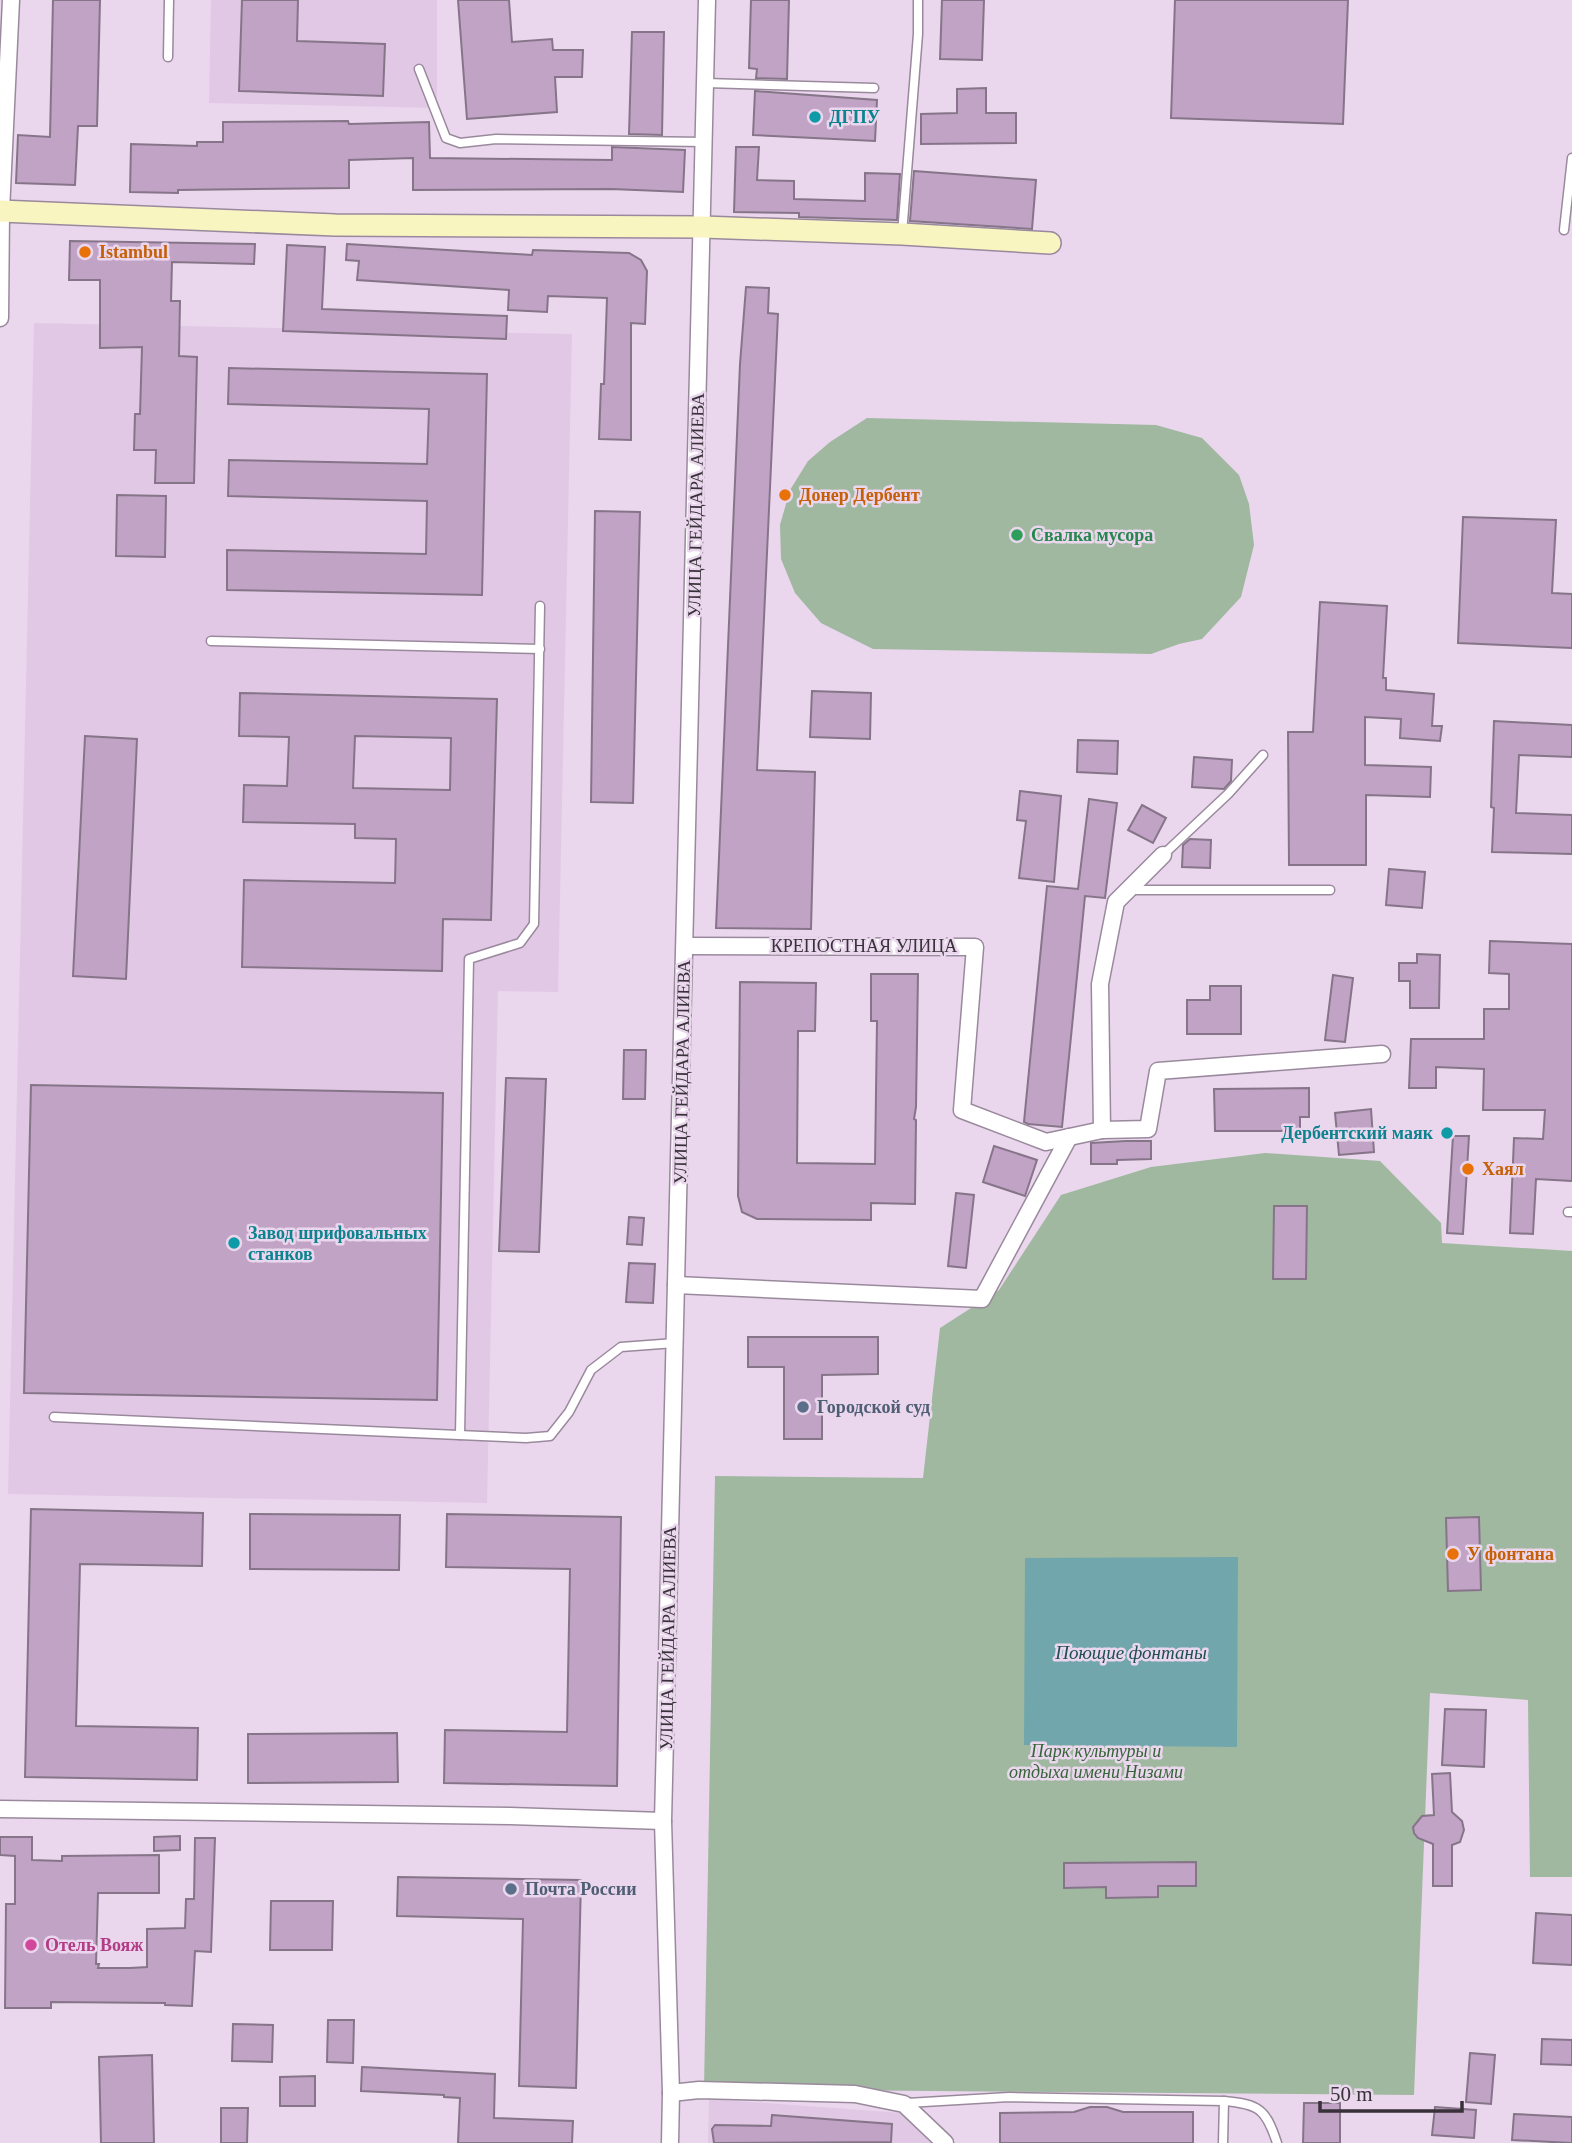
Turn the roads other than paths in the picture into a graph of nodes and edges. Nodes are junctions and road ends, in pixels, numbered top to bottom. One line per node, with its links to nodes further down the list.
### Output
1 (11, 0): 6 (street)
2 (169, 0): 5 (lane)
3 (708, 0): 8 (street, УЛИЦА ГЕЙДАРА АЛИЕВА)
4 (918, 0): 15 (lane)
5 (168, 57)
6 (4, 65): 12 (street)
7 (419, 69): 10 (lane)
8 (706, 83): 9 (lane); 10 (street, УЛИЦА ГЕЙДАРА АЛИЕВА)
9 (874, 88)
10 (705, 142): 13 (street, УЛИЦА ГЕЙДАРА АЛИЕВА)
11 (1572, 158): 14 (lane)
12 (1, 211): 13 (street); 17 (street)
13 (703, 227): 15 (street); 25 (street, УЛИЦА ГЕЙДАРА АЛИЕВА)
14 (1564, 230)
15 (902, 234): 16 (street)
16 (1050, 243)
17 (0, 318)
18 (540, 606): 20 (lane)
19 (211, 641): 20 (lane)
20 (540, 649): 32 (lane)
21 (1263, 755): 22 (lane)
22 (1163, 855): 23 (street)
23 (1127, 890): 24 (lane); 27 (street)
24 (1330, 890)
25 (685, 946): 28 (street, КРЕПОСТНАЯ УЛИЦА); 29 (street, УЛИЦА ГЕЙДАРА АЛИЕВА)
26 (1382, 1054): 27 (street, КРЕПОСТНАЯ УЛИЦА)
27 (1102, 1130): 28 (street, КРЕПОСТНАЯ УЛИЦА)
28 (1069, 1137): 29 (street)
29 (676, 1285): 30 (street, УЛИЦА ГЕЙДАРА АЛИЕВА)
30 (675, 1343): 32 (lane); 34 (street, УЛИЦА ГЕЙДАРА АЛИЕВА)
31 (54, 1417): 32 (lane)
32 (460, 1435)
33 (0, 1809): 34 (street)
34 (663, 1821): 35 (street, УЛИЦА ГЕЙДАРА АЛИЕВА)
35 (671, 2093): 37 (street); 38 (street, УЛИЦА ГЕЙДАРА АЛИЕВА)
36 (1224, 2101): 37 (lane); 40 (lane); 41 (lane)
37 (904, 2104): 39 (street)
38 (670, 2143)
39 (945, 2143)
40 (1223, 2143)
41 (1277, 2143)

